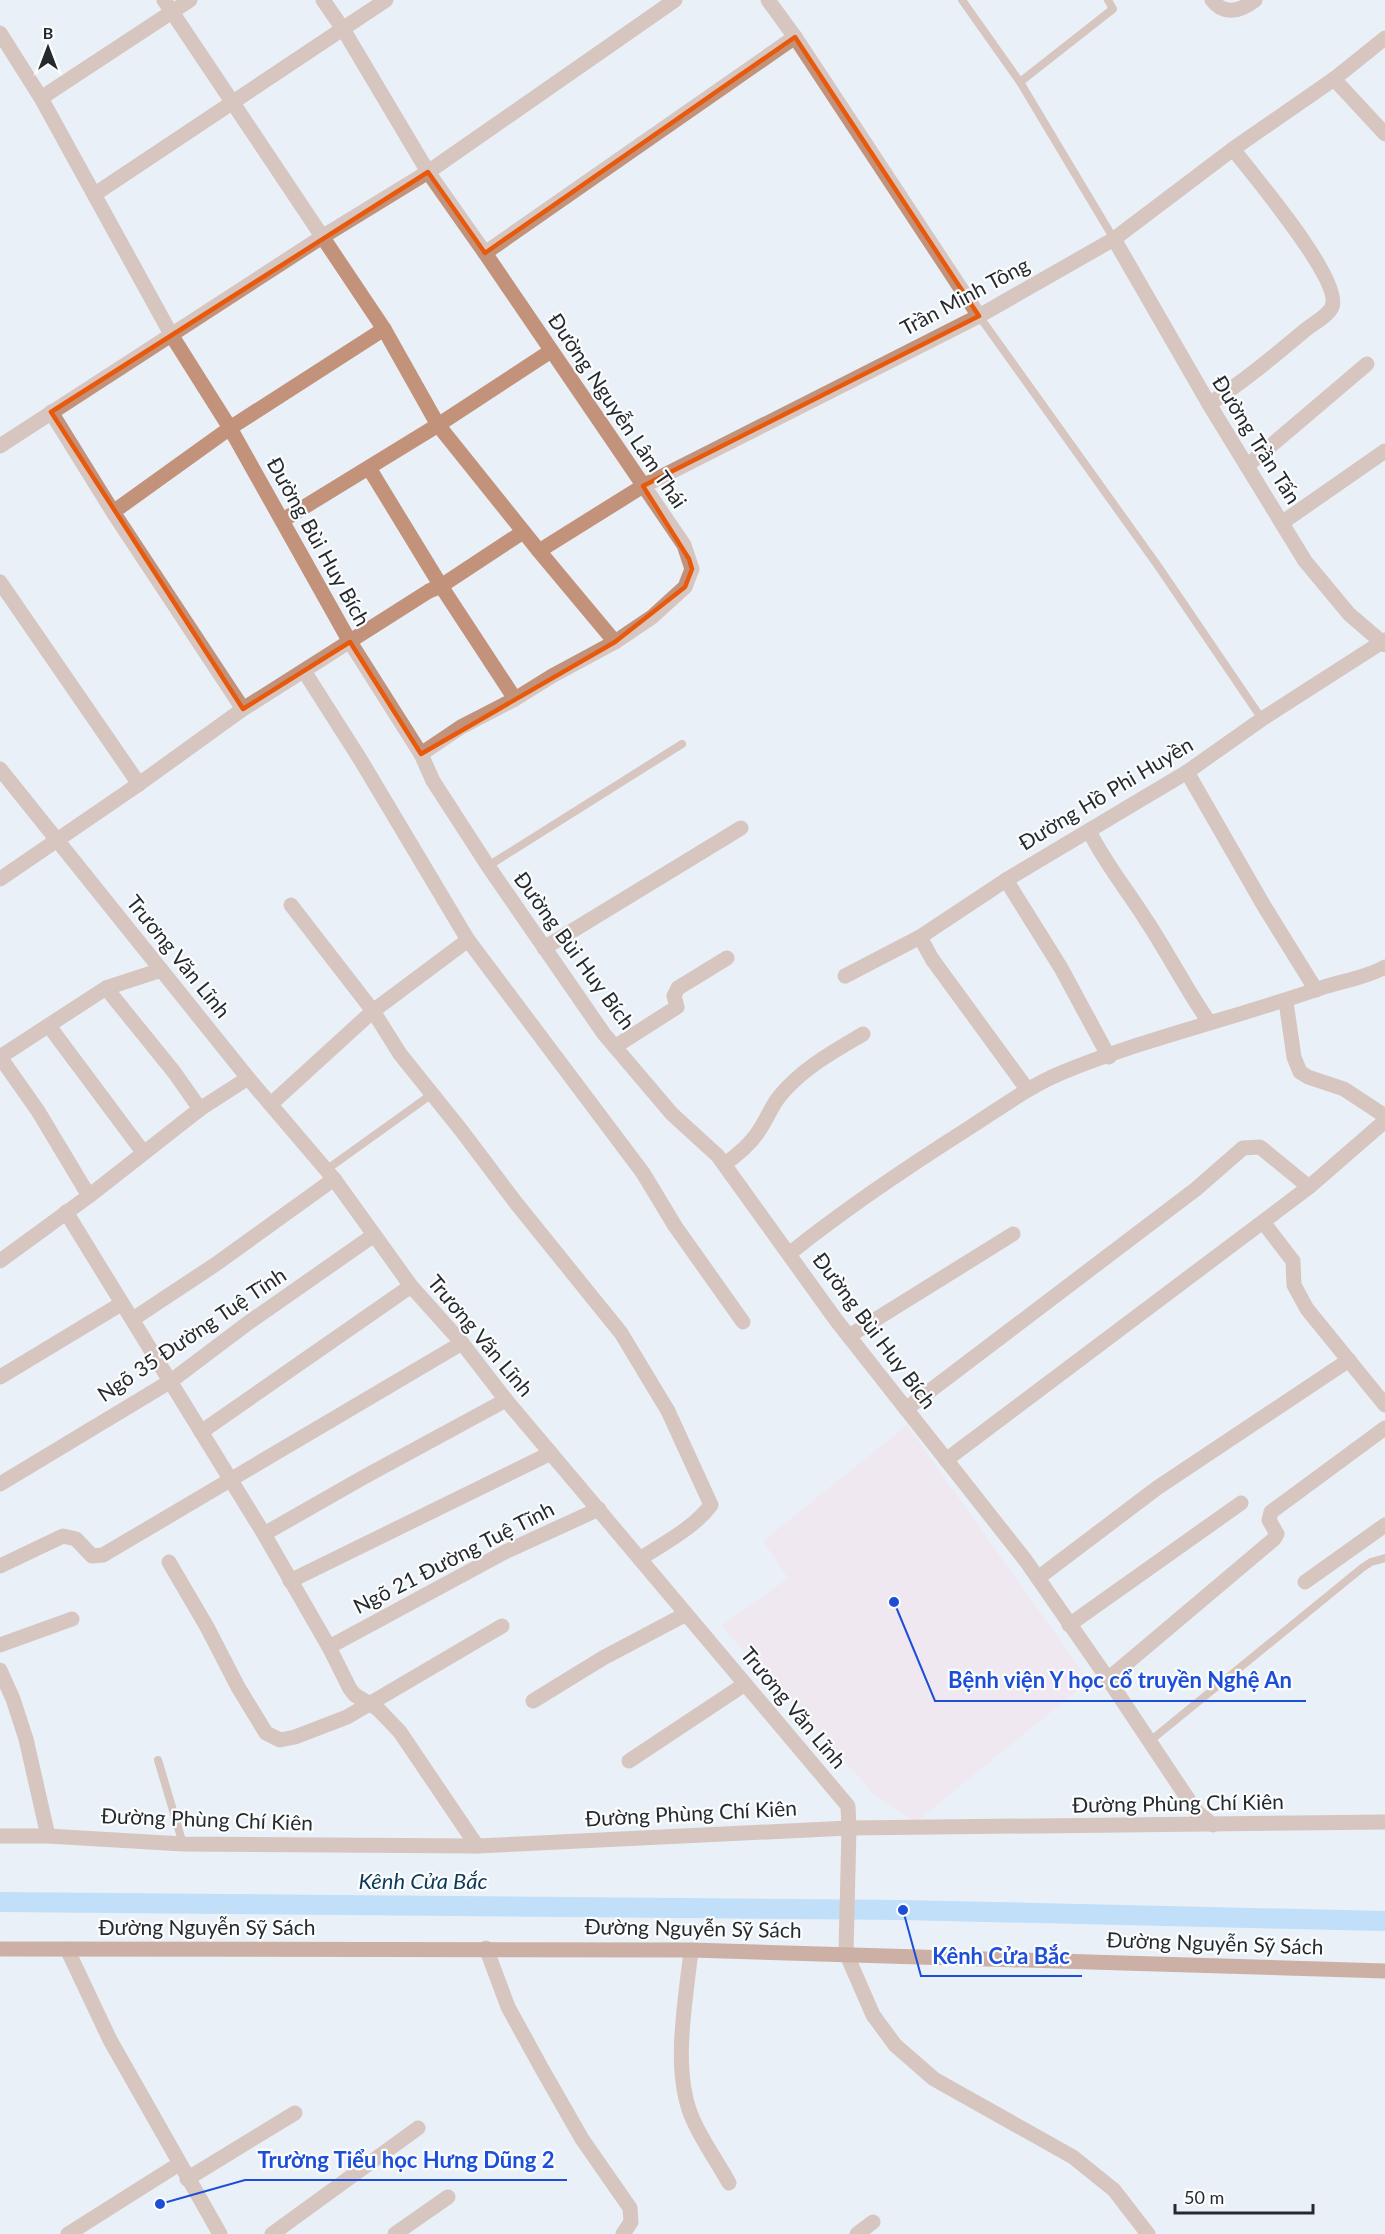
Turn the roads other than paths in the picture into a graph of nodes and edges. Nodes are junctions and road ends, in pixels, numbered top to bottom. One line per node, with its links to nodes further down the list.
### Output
1 (190, 0): 10 (street)
2 (323, 0): 11 (street, Đường Nguyễn Lâm Thái)
3 (386, 0): 11 (street)
4 (675, 0): 21 (street)
5 (768, 0): 13 (street)
6 (962, 0): 16 (lane)
7 (1108, 0): 16 (lane)
8 (1212, 0): 9 (street)
9 (1255, 0)
10 (169, 7): 17 (street); 18 (street)
11 (343, 29): 18 (street); 21 (street, Đường Nguyễn Lâm Thái)
12 (0, 33): 17 (street, Đường Bùi Huy Bích)
13 (795, 37): 25 (street); 26 (street)
14 (1385, 38): 15 (street, Trần Minh Tông)
15 (1334, 79): 19 (street); 20 (street, Trần Minh Tông)
16 (1020, 82): 24 (lane)
17 (41, 98): 22 (street, Đường Bùi Huy Bích)
18 (233, 104): 22 (street); 23 (street)
19 (1385, 134)
20 (1233, 149): 24 (street, Trần Minh Tông); 31 (street)
21 (428, 172): 23 (street); 25 (street, Đường Nguyễn Lâm Thái)
22 (94, 195): 28 (street, Đường Bùi Huy Bích)
23 (322, 237): 27 (street); 28 (street)
24 (1114, 239): 26 (street, Trần Minh Tông); 31 (street, Đường Trần Tấn)
25 (485, 252): 29 (street, Đường Nguyễn Lâm Thái)
26 (979, 316): 39 (street, Trần Minh Tông); 53 (lane)
27 (384, 329): 33 (street); 34 (street)
28 (172, 336): 32 (street); 34 (street, Đường Bùi Huy Bích)
29 (551, 351): 33 (street); 39 (street, Đường Nguyễn Lâm Thái)
30 (1367, 364): 37 (street)
31 (1209, 404): 37 (street, Đường Trần Tấn)
32 (51, 412): 35 (street); 40 (street)
33 (438, 425): 38 (street); 43 (street)
34 (230, 428): 40 (street); 41 (street, Đường Bùi Huy Bích)
35 (0, 446)
36 (1385, 451): 42 (street)
37 (1247, 466): 42 (street, Đường Trần Tấn)
38 (369, 468): 41 (street); 46 (street)
39 (642, 486): 44 (street, Trần Minh Tông); 48 (street, Đường Nguyễn Lâm Thái)
40 (112, 512): 52 (street)
41 (283, 520): 47 (street, Đường Bùi Huy Bích)
42 (1283, 522): 49 (street, Đường Trần Tấn)
43 (523, 532): 44 (street); 46 (street)
44 (539, 552): 48 (street)
45 (0, 582): 58 (street)
46 (441, 586): 47 (street); 51 (street)
47 (350, 642): 50 (street); 55 (street, Đường Bùi Huy Bích)
48 (615, 642): 51 (street, Đường Nguyễn Lâm Thái)
49 (1384, 642): 53 (street, Đường Hồ Phi Huyền)
50 (304, 671): 52 (street); 67 (street)
51 (515, 699): 55 (street, Đường Nguyễn Lâm Thái)
52 (243, 709): 58 (street)
53 (1262, 719): 57 (street, Đường Hồ Phi Huyền)
54 (682, 744): 62 (lane)
55 (421, 754): 62 (street, Đường Bùi Huy Bích)
56 (0, 769): 61 (street, Trương Văn Lĩnh)
57 (1187, 772): 60 (street, Đường Hồ Phi Huyền); 74 (street)
58 (139, 784): 61 (street)
59 (741, 828): 68 (street)
60 (1089, 831): 64 (street, Đường Hồ Phi Huyền); 77 (street)
61 (56, 839): 63 (street); 71 (street, Trương Văn Lĩnh)
62 (488, 866): 68 (street, Đường Bùi Huy Bích)
63 (0, 879)
64 (1006, 880): 66 (street, Đường Hồ Phi Huyền); 82 (street)
65 (291, 904): 76 (street)
66 (920, 937): 72 (street, Đường Hồ Phi Huyền); 84 (street)
67 (468, 940): 76 (street); 104 (street)
68 (544, 948): 80 (street, Đường Bùi Huy Bích)
69 (727, 958): 80 (street)
70 (1385, 967): 74 (street)
71 (161, 970): 73 (street); 83 (street, Trương Văn Lĩnh)
72 (845, 976)
73 (106, 988): 78 (street); 87 (street)
74 (1316, 990): 75 (street)
75 (1286, 1002): 77 (street); 88 (street)
76 (373, 1011): 85 (street); 86 (street)
77 (1209, 1022): 82 (street)
78 (48, 1026): 81 (street); 90 (street)
79 (863, 1034): 91 (street)
80 (616, 1046): 91 (street, Đường Bùi Huy Bích)
81 (0, 1057): 94 (street)
82 (1109, 1057): 84 (street)
83 (248, 1078): 86 (street, Trương Văn Lĩnh); 87 (street)
84 (1027, 1089): 99 (street)
85 (432, 1094): 92 (lane); 124 (street)
86 (271, 1104): 92 (street, Trương Văn Lĩnh)
87 (200, 1109): 90 (street)
88 (1385, 1116)
89 (1385, 1121): 93 (street)
90 (143, 1152): 94 (street)
91 (725, 1164): 99 (street, Đường Bùi Huy Bích)
92 (330, 1175): 98 (street, Trương Văn Lĩnh); 103 (street)
93 (1309, 1187): 96 (street); 112 (street)
94 (89, 1196): 95 (street)
95 (66, 1212): 100 (street); 102 (street)
96 (1263, 1222): 107 (street); 116 (street)
97 (1013, 1234): 105 (street)
98 (374, 1235): 101 (street, Trương Văn Lĩnh); 109 (street, Ngõ 35 Đường Tuệ Tĩnh)
99 (789, 1254): 105 (street, Đường Bùi Huy Bích)
100 (0, 1262)
101 (411, 1286): 106 (street, Trương Văn Lĩnh); 114 (street)
102 (121, 1304): 103 (street); 108 (street)
103 (133, 1319): 109 (street)
104 (743, 1322)
105 (849, 1336): 112 (street, Đường Bùi Huy Bích)
106 (462, 1343): 110 (street, Trương Văn Lĩnh); 117 (street)
107 (1349, 1360): 111 (street); 127 (street)
108 (0, 1377)
109 (171, 1381): 114 (street); 118 (street, Ngõ 35 Đường Tuệ Tĩnh)
110 (506, 1400): 115 (street, Trương Văn Lĩnh); 122 (street)
111 (1385, 1405)
112 (906, 1409): 116 (street, Đường Bùi Huy Bích)
113 (1385, 1428): 137 (street)
114 (201, 1432): 117 (street)
115 (550, 1453): 120 (street, Trương Văn Lĩnh); 128 (street)
116 (946, 1460): 127 (street, Đường Bùi Huy Bích)
117 (232, 1480): 122 (street); 126 (street)
118 (0, 1484)
119 (1241, 1503): 132 (street)
120 (599, 1509): 124 (street, Trương Văn Lĩnh); 135 (street, Ngõ 21 Đường Tuệ Tĩnh)
121 (1385, 1525): 129 (street)
122 (264, 1534): 128 (street)
123 (1385, 1558): 141 (lane)
124 (640, 1559): 130 (street, Trương Văn Lĩnh)
125 (169, 1562): 140 (street)
126 (0, 1566)
127 (1038, 1578): 132 (street, Đường Bùi Huy Bích)
128 (290, 1581): 135 (street)
129 (1305, 1582)
130 (686, 1614): 138 (street, Trương Văn Lĩnh); 139 (street)
131 (72, 1619): 134 (street)
132 (1070, 1625): 137 (street, Đường Bùi Huy Bích)
133 (502, 1626): 140 (street)
134 (0, 1645)
135 (329, 1647): 140 (street)
136 (0, 1670): 148 (street)
137 (1108, 1679): 141 (street, Đường Bùi Huy Bích)
138 (745, 1684): 143 (street); 146 (street, Trương Văn Lĩnh)
139 (533, 1701)
140 (370, 1704): 150 (street)
141 (1150, 1741): 145 (street, Đường Bùi Huy Bích)
142 (158, 1761): 149 (lane)
143 (629, 1761)
144 (1385, 1822): 145 (street, Đường Phùng Chí Kiên)
145 (1213, 1825): 146 (street, Đường Phùng Chí Kiên)
146 (849, 1828): 150 (street, Đường Phùng Chí Kiên); 151 (street, Trương Văn Lĩnh)
147 (0, 1836): 148 (street, Đường Phùng Chí Kiên)
148 (48, 1836): 149 (street, Đường Phùng Chí Kiên)
149 (183, 1844): 150 (street, Đường Phùng Chí Kiên)
150 (477, 1846)
151 (846, 1947): 155 (main road, Đường Nguyễn Sỹ Sách); 156 (main road, Đường Nguyễn Sỹ Sách); 170 (street)
152 (486, 1948): 154 (main road, Đường Nguyễn Sỹ Sách); 155 (main road, Đường Nguyễn Sỹ Sách); 168 (street)
153 (0, 1949): 154 (main road, Đường Nguyễn Sỹ Sách)
154 (68, 1949): 159 (street)
155 (691, 1950): 161 (street)
156 (1385, 1971)
157 (295, 2113): 160 (street)
158 (418, 2128): 166 (street)
159 (179, 2164): 160 (street); 164 (street)
160 (187, 2179): 165 (street)
161 (729, 2183)
162 (447, 2197): 167 (street)
163 (873, 2222): 169 (street)
164 (68, 2234)
165 (220, 2234)
166 (272, 2234)
167 (395, 2234)
168 (623, 2234)
169 (857, 2234)
170 (1148, 2234)

